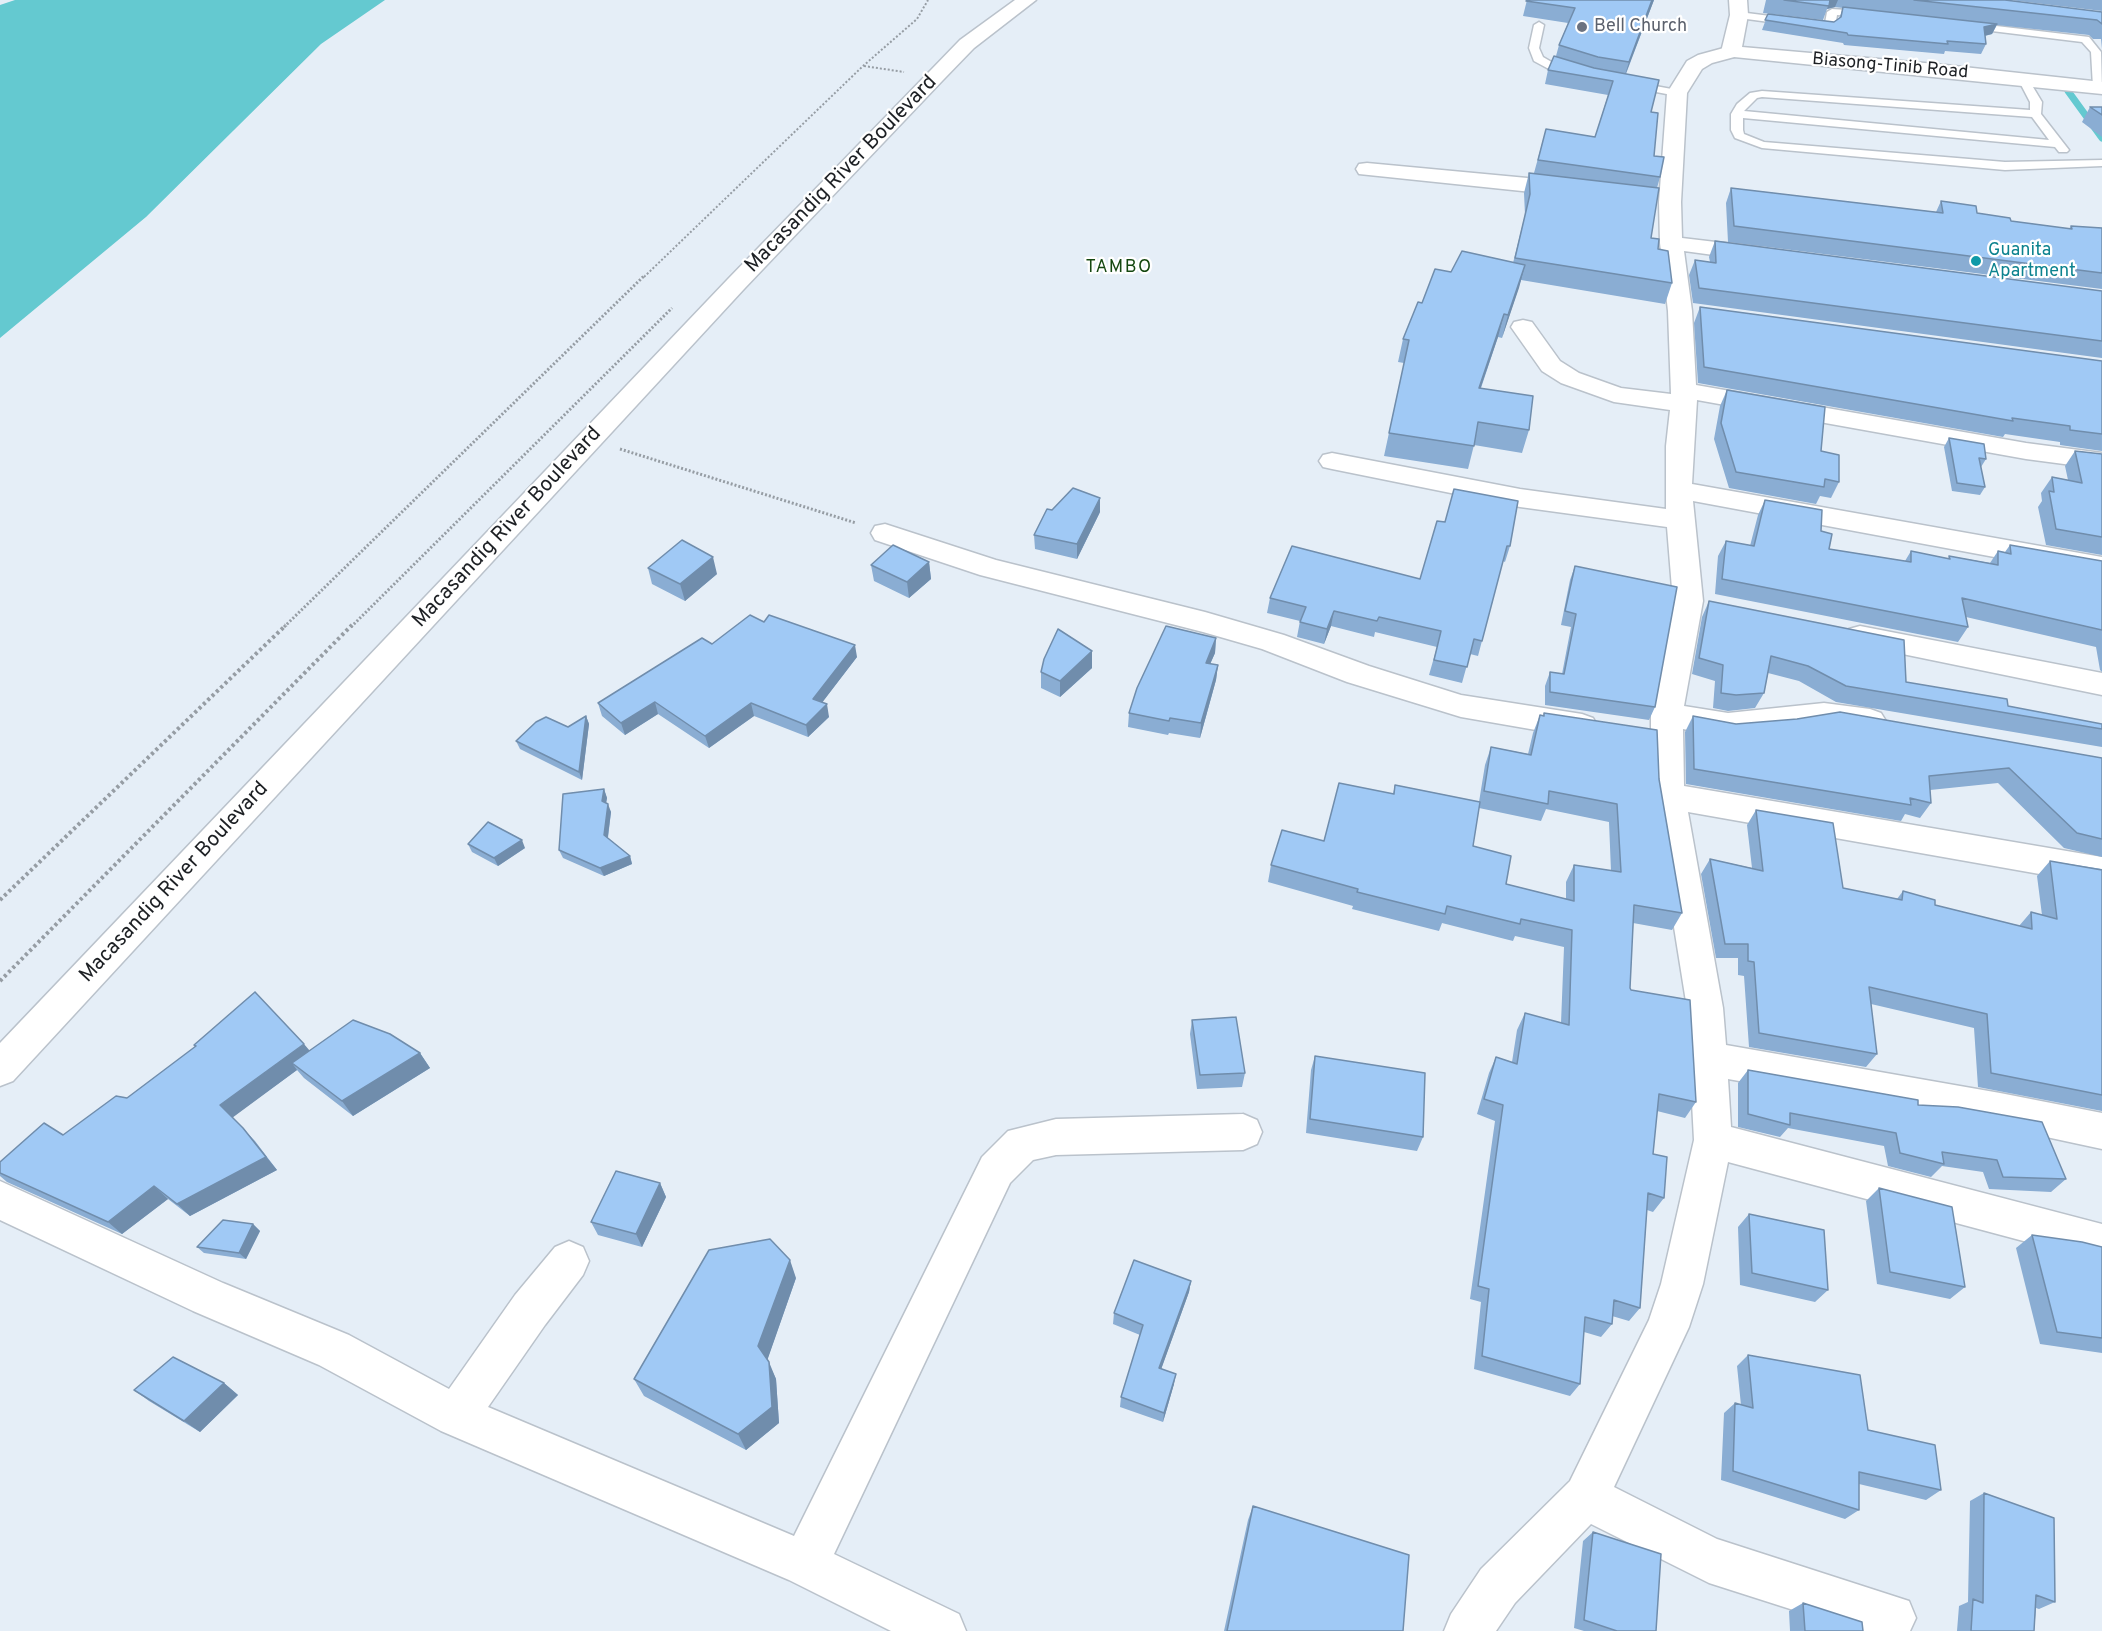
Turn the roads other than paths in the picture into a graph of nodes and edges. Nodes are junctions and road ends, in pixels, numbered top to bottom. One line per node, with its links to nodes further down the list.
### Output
1 (1027, 0): 36 (street, Macasandig River Boulevard)
2 (1739, 7): 3 (lane); 6 (street)
3 (1877, 16)
4 (1539, 25): 7 (lane)
5 (1958, 25): 10 (lane)
6 (1731, 52): 8 (street, Biasong-Tinib Road); 11 (street)
7 (1581, 74)
8 (2023, 79): 10 (street, Biasong-Tinib Road); 13 (lane)
9 (1623, 83): 11 (lane)
10 (2100, 88)
11 (1677, 93): 19 (street)
12 (1737, 114): 13 (lane); 14 (lane); 16 (lane)
13 (2035, 114): 14 (lane)
14 (2058, 144): 16 (lane)
15 (2102, 163): 16 (lane)
16 (2073, 164)
17 (1367, 169): 18 (street)
18 (1592, 191)
19 (1671, 243): 20 (street); 22 (street)
20 (1785, 258)
21 (1523, 327): 22 (street)
22 (1684, 397): 24 (street); 25 (street)
23 (1332, 461): 25 (street)
24 (2102, 461)
25 (1680, 505): 27 (street); 31 (street)
26 (885, 533): 32 (street)
27 (2102, 567)
28 (1838, 631): 29 (street)
29 (2102, 684)
30 (1895, 725): 31 (street)
31 (1658, 728): 33 (street)
32 (1607, 729)
33 (1669, 796): 34 (street); 35 (street)
34 (2102, 871)
35 (1710, 1059): 37 (street); 39 (street)
36 (0, 1069)
37 (2102, 1131)
38 (1243, 1132): 45 (street)
39 (1713, 1140): 41 (street); 44 (street)
40 (0, 1200): 43 (street)
41 (2102, 1243)
42 (569, 1261): 43 (street)
43 (456, 1416): 45 (street)
44 (1586, 1497): 46 (street); 48 (street)
45 (806, 1564): 47 (street)
46 (1892, 1618)
47 (942, 1631)
48 (1468, 1631)

